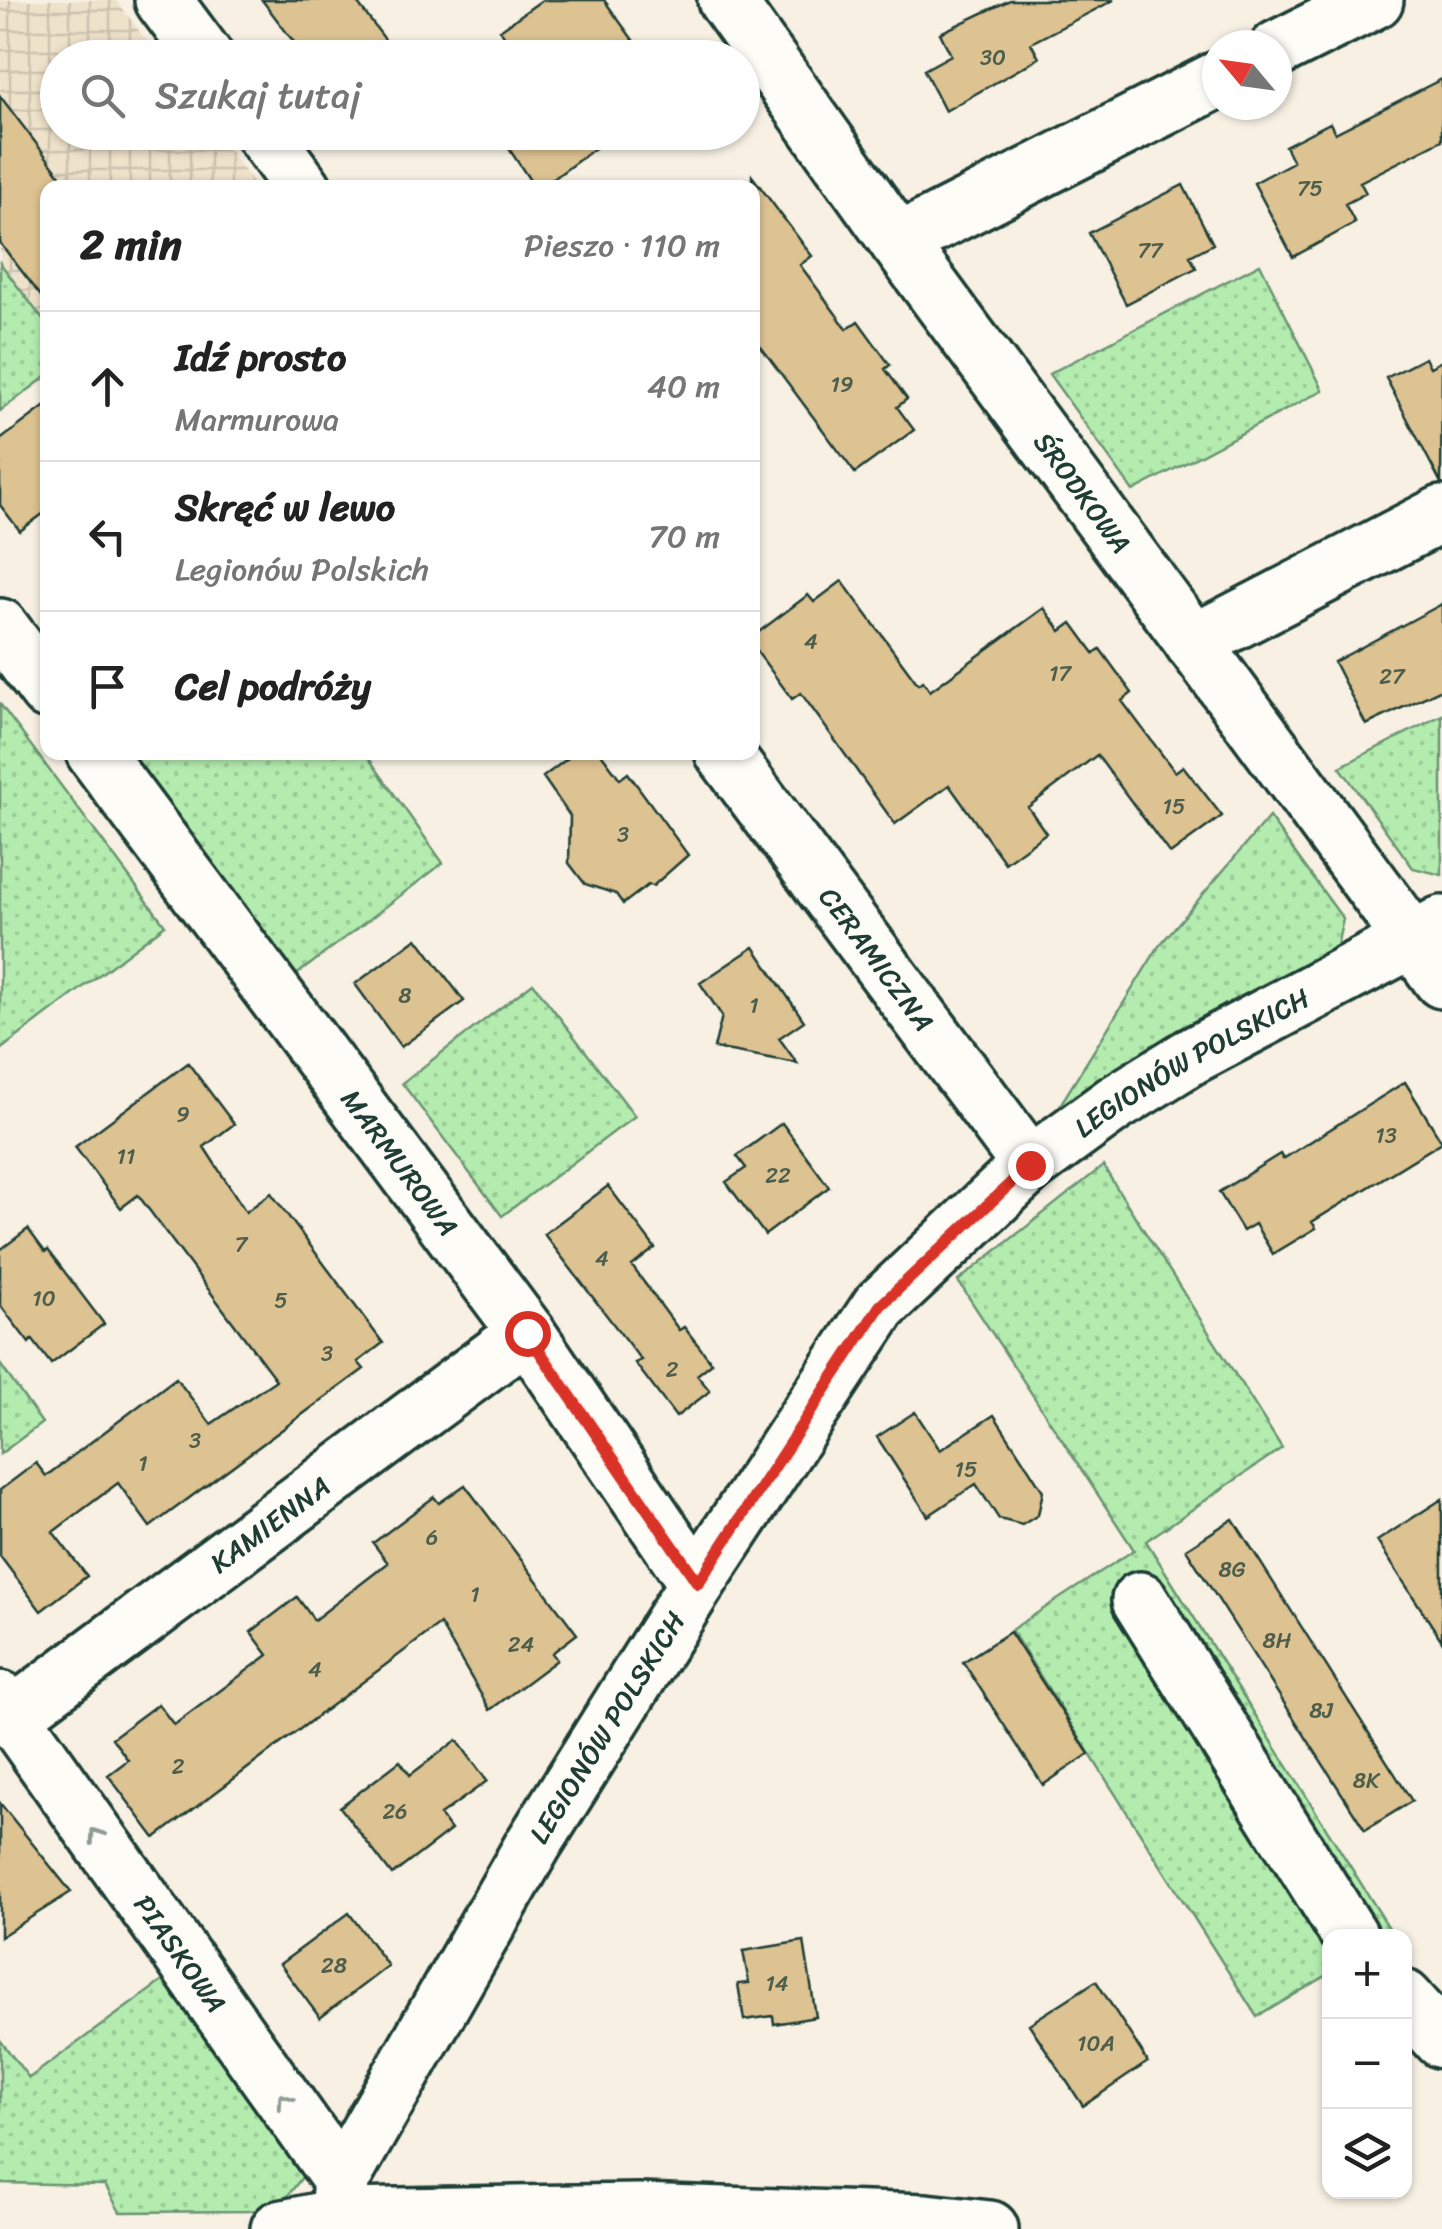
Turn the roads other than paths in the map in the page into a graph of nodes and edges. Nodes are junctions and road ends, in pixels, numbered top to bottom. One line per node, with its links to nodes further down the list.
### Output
1 (163, 0): 4 (street)
2 (726, 0): 5 (street, ŚRODKOWA)
3 (1374, 0): 6 (street)
4 (193, 40)
5 (754, 40)
6 (1292, 42)
7 (760, 48): 11 (street, ŚRODKOWA)
8 (1202, 88): 11 (street)
9 (275, 150): 10 (street)
10 (297, 180)
11 (898, 242): 14 (street, ŚRODKOWA)
12 (1442, 514): 14 (street)
13 (0, 627): 15 (street)
14 (1194, 643): 18 (street, ŚRODKOWA)
15 (40, 680)
16 (100, 760): 20 (street, MARMUROWA)
17 (729, 760): 19 (street, CERAMICZNA)
18 (1432, 948): 19 (street, LEGIONÓW POLSKICH)
19 (1030, 1165): 21 (street, LEGIONÓW POLSKICH)
20 (527, 1333): 21 (street, MARMUROWA); 23 (street, KAMIENNA)
21 (698, 1583): 27 (street, LEGIONÓW POLSKICH)
22 (1140, 1600): 24 (street)
23 (6, 1707): 27 (street, PIASKOWA, one-way to 23)
24 (1346, 1929)
25 (1412, 2007): 26 (street)
26 (1442, 2040)
27 (339, 2198): 28 (street); 29 (street)
28 (279, 2229)
29 (990, 2229)

